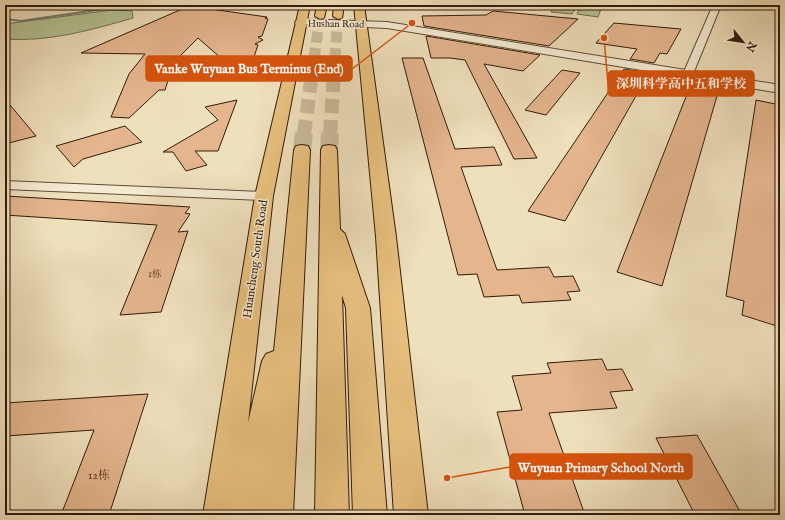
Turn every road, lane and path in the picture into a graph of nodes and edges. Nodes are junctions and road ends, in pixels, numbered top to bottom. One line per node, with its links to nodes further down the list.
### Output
1 (322, 5): 4 (main road, Huancheng South Road)
2 (339, 5): 5 (main road)
3 (717, 5): 7 (street)
4 (309, 14): 6 (street, Hushan Road); 13 (main road, Huancheng South Road)
5 (338, 16)
6 (360, 16): 7 (street, Hushan Road); 21 (main road)
7 (689, 72): 8 (street, Hushan Road); 9 (street, Hushan Road)
8 (780, 84)
9 (780, 89)
10 (302, 150): 15 (main road)
11 (328, 150): 14 (main road)
12 (5, 185): 13 (street)
13 (264, 196): 16 (main road, Huancheng South Road)
14 (328, 212): 19 (main road); 20 (main road)
15 (293, 270): 17 (main road); 18 (main road)
16 (220, 515)
17 (244, 515)
18 (276, 515)
19 (332, 515)
20 (370, 515)
21 (411, 515)

